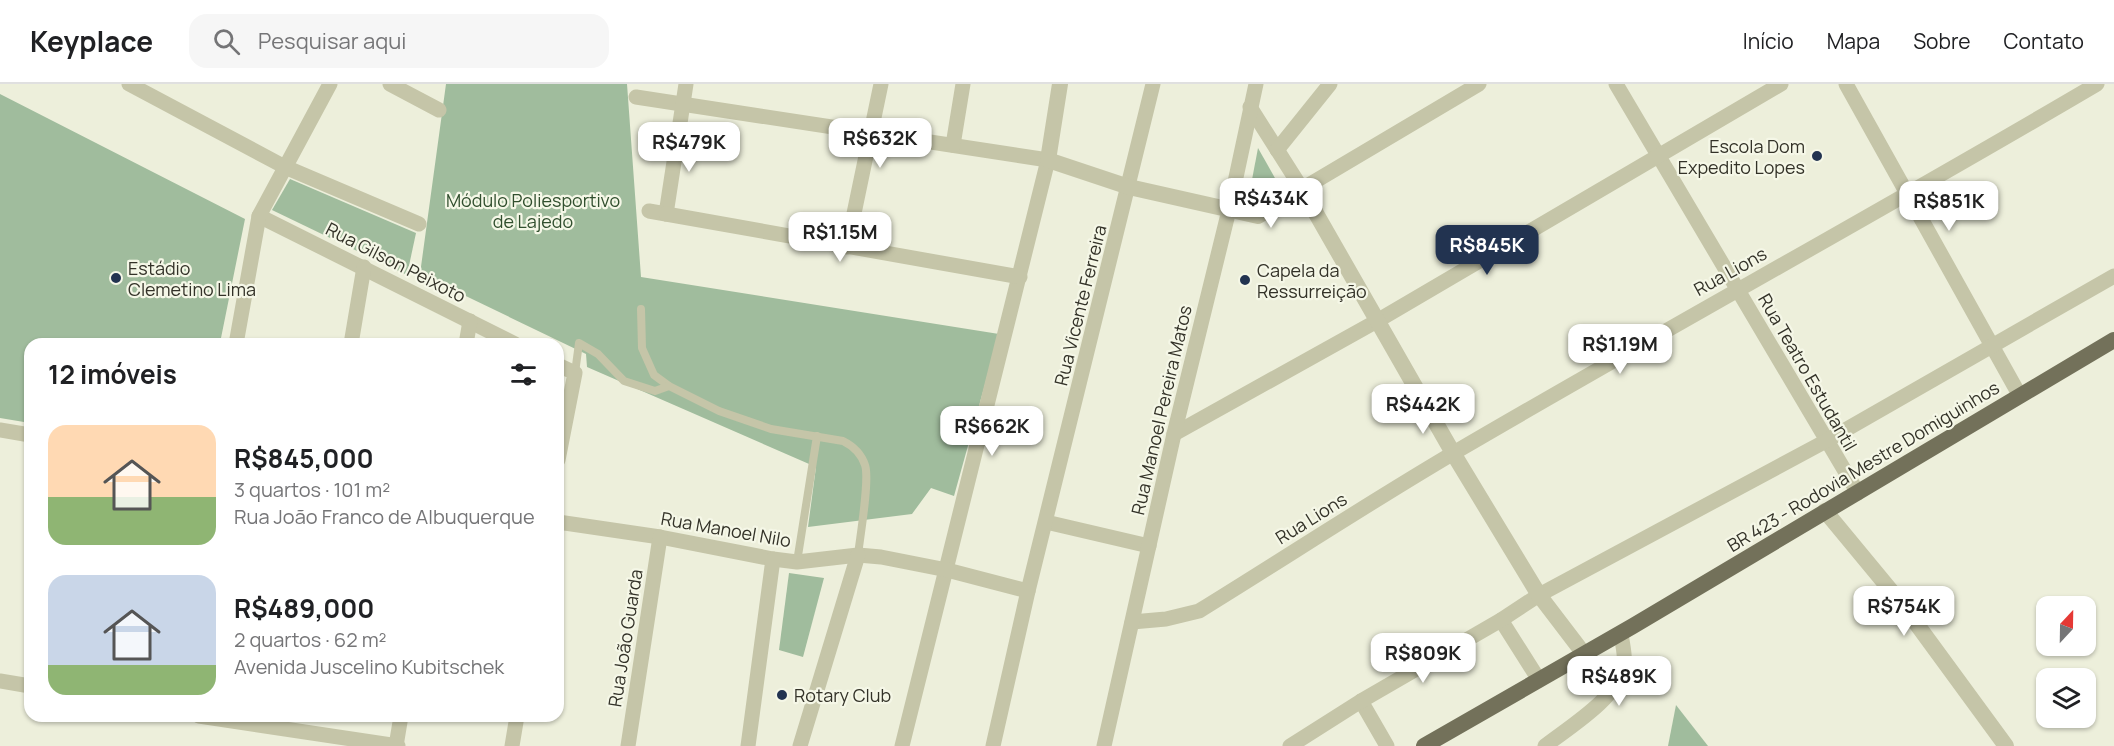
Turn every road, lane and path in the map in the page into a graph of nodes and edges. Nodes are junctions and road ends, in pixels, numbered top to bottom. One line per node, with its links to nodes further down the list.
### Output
1 (129, 84): 25 (street)
2 (330, 84): 25 (street)
3 (390, 84): 19 (street)
4 (686, 84): 17 (street)
5 (881, 84): 20 (street)
6 (963, 84): 21 (street)
7 (1060, 84): 24 (street)
8 (1153, 84): 26 (street, Rua Vicente Ferreira)
9 (1256, 84): 18 (street, Rua Manoel Pereira Matos)
10 (1330, 84): 22 (street)
11 (1479, 84): 27 (street)
12 (1616, 84): 23 (street, Rua Teatro Estudantil)
13 (1781, 84): 23 (street)
14 (1846, 84): 28 (street)
15 (2097, 84): 28 (street, Rua Lions)
16 (636, 97): 17 (street)
17 (683, 104): 20 (street); 31 (street)
18 (1250, 107): 22 (street); 29 (street, Rua Manoel Pereira Matos)
19 (439, 110)
20 (871, 132): 21 (street); 34 (street)
21 (953, 145): 24 (street)
22 (1276, 150): 27 (street)
23 (1658, 155): 38 (street, Rua Teatro Estudantil); 41 (street)
24 (1048, 160): 26 (street); 37 (street)
25 (285, 167): 32 (street); 33 (street)
26 (1129, 187): 29 (street); 61 (street, Rua Vicente Ferreira)
27 (1302, 189): 29 (street); 41 (street)
28 (1909, 194): 38 (street, Rua Lions); 47 (street)
29 (1229, 210): 55 (street, Rua Manoel Pereira Matos)
30 (650, 211): 31 (street)
31 (666, 214): 34 (street)
32 (259, 216): 35 (street, Rua Gilson Peixoto); 42 (street)
33 (419, 224)
34 (847, 247): 37 (street)
35 (364, 267): 40 (street, Rua Gilson Peixoto); 43 (street)
36 (2114, 276): 47 (street)
37 (1020, 277): 68 (street)
38 (1737, 289): 57 (street, Rua Teatro Estudantil); 58 (street, Rua Lions)
39 (642, 309): 50 (lane)
40 (470, 321): 44 (street); 45 (street, Rua Gilson Peixoto)
41 (1377, 321): 55 (street); 58 (street)
42 (237, 338)
43 (352, 338)
44 (467, 338)
45 (503, 338)
46 (2114, 340): 51 (main road, BR 423 - Rodovia Mestre Domiguinhos)
47 (1993, 345): 51 (street); 57 (street)
48 (564, 368): 49 (street)
49 (575, 373): 50 (lane); 52 (street)
50 (669, 386): 56 (lane)
51 (2020, 396): 59 (main road, BR 423 - Rodovia Mestre Domiguinhos)
52 (564, 429)
53 (0, 430): 54 (street)
54 (24, 434)
55 (1174, 434): 64 (street, Rua Manoel Pereira Matos)
56 (817, 436): 65 (lane); 67 (lane)
57 (1826, 441): 59 (street, Rua Teatro Estudantil); 70 (street)
58 (1454, 453): 70 (street); 72 (street, Rua Lions)
59 (1858, 493): 60 (main road, BR 423 - Rodovia Mestre Domiguinhos)
60 (1825, 511): 73 (main road, BR 423 - Rodovia Mestre Domiguinhos); 94 (street)
61 (1046, 522): 64 (street); 69 (street, Rua Vicente Ferreira)
62 (564, 523): 63 (street, Rua Manoel Nilo)
63 (660, 537): 66 (street, Rua Manoel Nilo); 85 (street, Rua João Guarda)
64 (1149, 546): 72 (street, Rua Manoel Pereira Matos)
65 (858, 555): 67 (street, Rua Manoel Nilo); 68 (street, Rua Manoel Nilo); 87 (street)
66 (773, 559): 67 (street, Rua Manoel Nilo); 86 (street)
67 (796, 562)
68 (947, 570): 69 (street, Rua Manoel Nilo); 88 (street)
69 (1028, 591): 89 (street, Rua Vicente Ferreira)
70 (1539, 595): 71 (street); 74 (street)
71 (1501, 620): 75 (street); 78 (street)
72 (1132, 622): 90 (street, Rua Manoel Pereira Matos)
73 (1627, 630): 74 (main road, BR 423 - Rodovia Mestre Domiguinhos); 93 (street)
74 (1584, 654): 75 (main road, BR 423 - Rodovia Mestre Domiguinhos)
75 (1539, 680): 82 (main road, BR 423 - Rodovia Mestre Domiguinhos)
76 (0, 681): 77 (street)
77 (24, 685)
78 (1361, 701): 91 (street); 92 (street)
79 (288, 722): 83 (street)
80 (400, 722): 83 (street)
81 (516, 722): 84 (street)
82 (1434, 744)
83 (397, 746)
84 (512, 746)
85 (628, 746)
86 (748, 746)
87 (800, 746)
88 (902, 746)
89 (993, 746)
90 (1104, 746)
91 (1290, 746)
92 (1387, 746)
93 (1545, 746)
94 (2006, 746)

